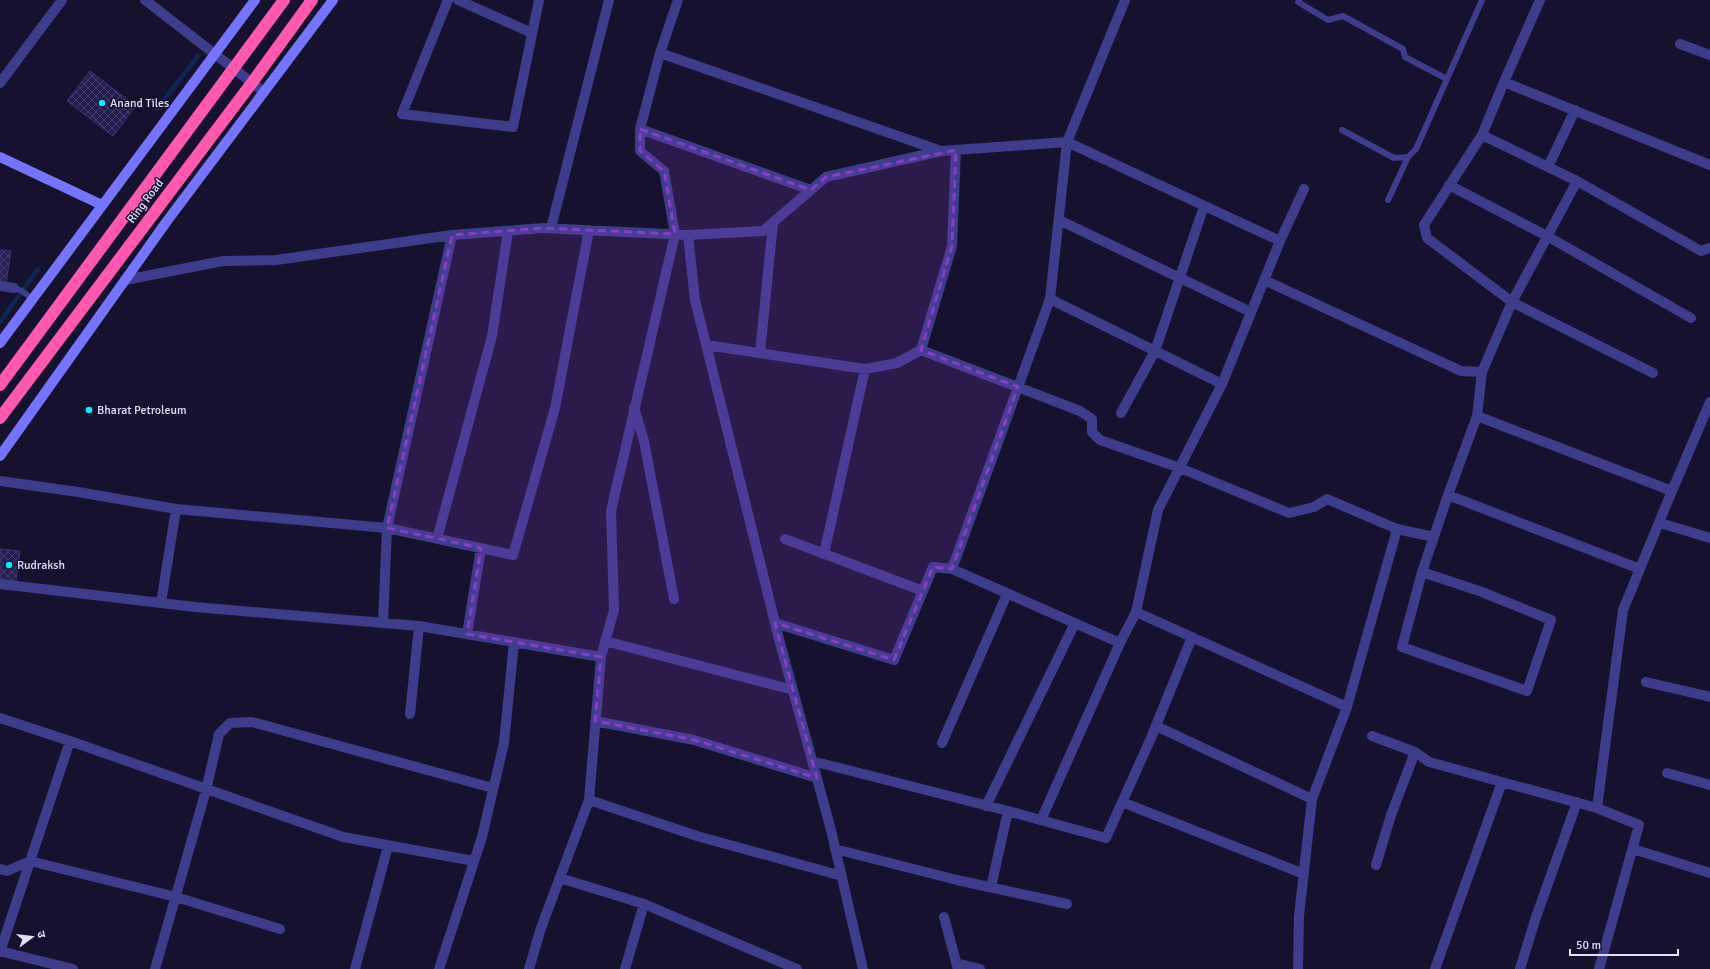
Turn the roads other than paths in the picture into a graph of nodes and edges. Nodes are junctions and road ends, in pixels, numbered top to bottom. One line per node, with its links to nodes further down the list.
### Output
1 (62, 0): 23 (street)
2 (145, 0): 19 (street)
3 (255, 0): 19 (street)
4 (284, 0): 73 (highway, Ring Road, bridge)
5 (312, 0): 79 (highway, Ring Road, bridge)
6 (333, 0): 24 (street)
7 (448, 0): 16 (street)
8 (458, 0): 16 (street)
9 (539, 0): 16 (street)
10 (609, 0): 45 (street)
11 (678, 0): 18 (street)
12 (1125, 0): 29 (street)
13 (1299, 0): 21 (lane)
14 (1482, 0): 21 (lane)
15 (1540, 0): 22 (street)
16 (532, 33)
17 (1680, 44): 20 (street)
18 (660, 53): 26 (street); 31 (street)
19 (215, 54): 24 (street); 41 (street)
20 (1710, 55)
21 (1448, 78): 33 (lane)
22 (1504, 82): 25 (street); 28 (street)
23 (0, 83)
24 (264, 92): 55 (street)
25 (1574, 110): 34 (street); 35 (street)
26 (640, 129): 39 (street); 49 (street)
27 (1342, 130): 33 (lane)
28 (1482, 135): 35 (street); 37 (street)
29 (1067, 142): 30 (street); 42 (street); 43 (street)
30 (956, 150): 31 (street); 66 (street)
31 (941, 151): 39 (street)
32 (0, 157): 41 (street)
33 (1408, 157): 40 (lane)
34 (1710, 165)
35 (1548, 167): 36 (street)
36 (1577, 181): 51 (street); 53 (street)
37 (1449, 185): 51 (street); 61 (street)
38 (1304, 189): 52 (street)
39 (811, 190): 44 (street)
40 (1388, 200)
41 (97, 203): 59 (street)
42 (1204, 206): 52 (street); 54 (street)
43 (1059, 220): 54 (street); 60 (street)
44 (773, 223): 50 (street); 68 (street)
45 (551, 228): 46 (street); 47 (street)
46 (589, 230): 49 (street); 93 (street)
47 (508, 231): 48 (street); 91 (street)
48 (452, 234): 55 (street); 87 (street)
49 (675, 234): 50 (street); 76 (street)
50 (688, 235): 65 (street)
51 (1547, 236): 61 (street); 63 (street)
52 (1280, 241): 56 (street)
53 (1710, 248)
54 (1180, 278): 62 (street); 67 (street)
55 (125, 280): 80 (street)
56 (1264, 280): 62 (street); 70 (street)
57 (0, 286): 58 (street)
58 (18, 290): 59 (lane)
59 (32, 299): 64 (street)
60 (1050, 299): 67 (street); 74 (street)
61 (1512, 302): 70 (street); 71 (street)
62 (1251, 312): 72 (street)
63 (1691, 318)
64 (0, 343)
65 (706, 345): 68 (street); 105 (street)
66 (921, 350): 69 (street); 74 (street)
67 (1155, 351): 72 (street); 77 (street)
68 (760, 353): 69 (street)
69 (865, 369): 94 (street)
70 (1482, 372): 78 (street)
71 (1653, 373)
72 (1222, 384): 81 (street)
73 (0, 385)
74 (1018, 387): 81 (street); 96 (street)
75 (1710, 402): 83 (street)
76 (634, 408): 101 (street); 110 (street)
77 (1121, 413)
78 (1477, 416): 83 (street); 84 (street)
79 (0, 418)
80 (0, 456)
81 (1180, 468): 88 (street); 103 (street)
82 (0, 480): 85 (street)
83 (1672, 491): 86 (street)
84 (1448, 495): 89 (street); 95 (street)
85 (176, 509): 87 (street); 102 (street)
86 (1660, 524): 90 (street); 95 (street)
87 (387, 528): 91 (street); 104 (street)
88 (1397, 529): 89 (street); 117 (street)
89 (1434, 536): 97 (street)
90 (1710, 538)
91 (437, 539): 93 (street)
92 (785, 539): 94 (street)
93 (481, 548): 108 (street)
94 (824, 554): 99 (street)
95 (1640, 569): 138 (street)
96 (952, 570): 99 (street); 100 (street)
97 (1422, 572): 97 (street)
98 (0, 584): 102 (street)
99 (923, 591): 105 (street)
100 (1007, 594): 106 (street); 124 (street)
101 (674, 598)
102 (161, 603): 104 (street)
103 (1136, 612): 109 (street); 112 (street)
104 (383, 623): 107 (street)
105 (775, 623): 115 (street)
106 (1075, 623): 112 (street); 137 (street)
107 (419, 626): 108 (street); 118 (street)
108 (467, 634): 111 (street)
109 (1192, 637): 117 (street); 121 (street)
110 (605, 641): 113 (street); 115 (street)
111 (514, 642): 113 (street); 131 (street)
112 (1120, 643): 140 (street)
113 (600, 657): 120 (street)
114 (1646, 682): 116 (street)
115 (793, 690): 126 (street)
116 (1710, 697)
117 (1346, 707): 133 (street)
118 (410, 714)
119 (0, 718): 123 (street)
120 (595, 721): 128 (street); 134 (street)
121 (1156, 726): 133 (street); 135 (street)
122 (1372, 736): 125 (street)
123 (70, 741): 132 (street); 144 (street)
124 (942, 743)
125 (1415, 752): 129 (street); 146 (street)
126 (812, 761): 128 (street); 137 (street)
127 (1667, 773): 130 (street)
128 (817, 778): 143 (street)
129 (1502, 782): 136 (street); 170 (street)
130 (1710, 785)
131 (493, 788): 132 (street); 145 (street)
132 (206, 790): 141 (street); 153 (street)
133 (1312, 799): 149 (street)
134 (589, 800): 150 (street); 151 (street)
135 (1122, 802): 140 (street); 149 (street)
136 (1577, 802): 138 (street); 171 (street)
137 (986, 806): 139 (street)
138 (1597, 808): 142 (street)
139 (1008, 811): 140 (street); 152 (street)
140 (1040, 820)
141 (388, 846): 145 (street); 162 (street)
142 (1633, 848): 148 (street); 172 (street)
143 (835, 849): 150 (street); 152 (street)
144 (30, 861): 147 (street); 153 (street); 158 (street)
145 (474, 862): 163 (street)
146 (1376, 865)
147 (0, 868)
148 (1710, 873)
149 (1304, 874): 169 (street)
150 (842, 876): 167 (street)
151 (560, 878): 154 (street); 164 (street)
152 (991, 887): 155 (street)
153 (176, 897): 157 (street); 161 (street)
154 (644, 904): 165 (street); 166 (street)
155 (1066, 904)
156 (944, 917): 159 (street)
157 (280, 929)
158 (0, 951): 160 (street)
159 (957, 966): 168 (street)
160 (73, 969)
161 (155, 969)
162 (355, 969)
163 (439, 969)
164 (529, 969)
165 (625, 969)
166 (797, 969)
167 (863, 969)
168 (980, 969)
169 (1298, 969)
170 (1436, 969)
171 (1520, 969)
172 (1599, 969)

